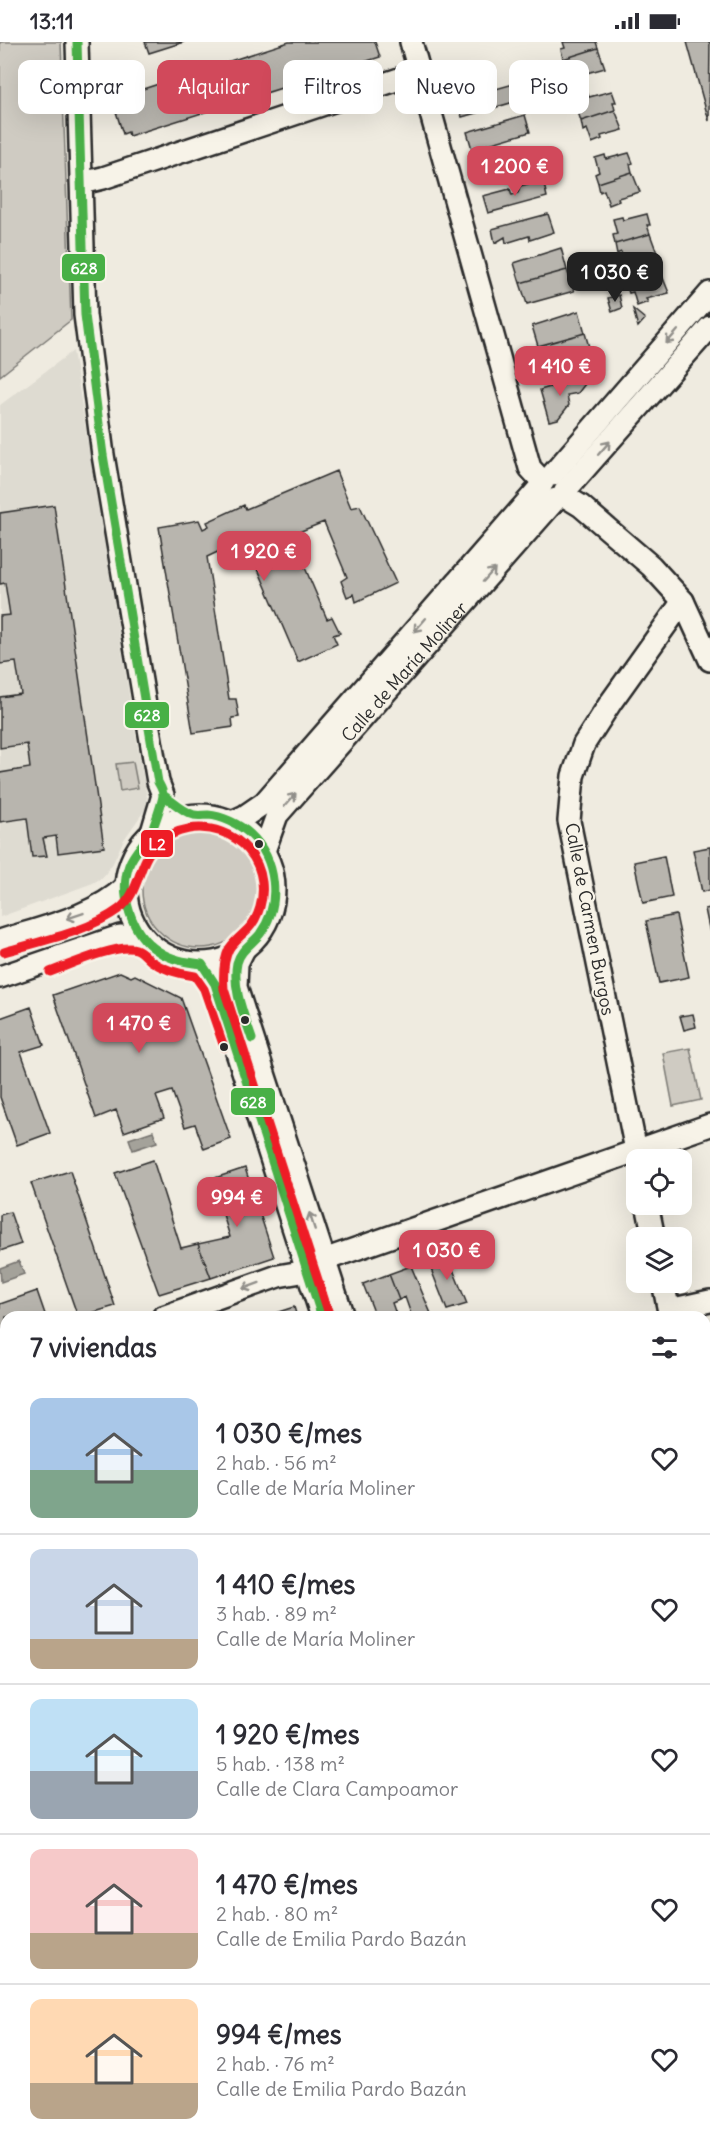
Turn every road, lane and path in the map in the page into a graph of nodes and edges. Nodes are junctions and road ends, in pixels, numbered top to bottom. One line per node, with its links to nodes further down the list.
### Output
1 (77, 42): 6 (street)
2 (411, 42): 3 (street)
3 (416, 60)
4 (395, 80): 6 (street)
5 (432, 114): 9 (street)
6 (82, 183): 12 (street)
7 (710, 293): 9 (street, Calle de María Moliner, one-way to 9)
8 (710, 327): 9 (street, Calle de María Moliner, one-way to 8)
9 (553, 488): 10 (street); 14 (street, Calle de María Moliner, one-way to 14); 16 (street, Calle de María Moliner, one-way to 9)
10 (684, 601): 11 (street); 24 (street, Calle de Carmen Burgos)
11 (710, 660)
12 (163, 795): 13 (street); 15 (street)
13 (192, 815): 14 (street); 15 (street)
14 (232, 822): 16 (street)
15 (152, 832): 17 (street)
16 (264, 851): 20 (street)
17 (125, 886): 18 (street); 19 (street, one-way to 19)
18 (143, 938): 21 (street); 22 (street)
19 (0, 941)
20 (244, 949): 21 (street); 27 (street, one-way to 20)
21 (202, 964): 27 (street)
22 (0, 977)
23 (710, 1125): 25 (street)
24 (636, 1149)
25 (653, 1149)
26 (626, 1160): 27 (street)
27 (316, 1265): 30 (street, one-way to 30); 31 (street); 32 (street)
28 (665, 1293): 33 (street)
29 (710, 1301): 34 (street)
30 (180, 1311)
31 (321, 1311)
32 (336, 1311)
33 (669, 1311)
34 (679, 1311)

